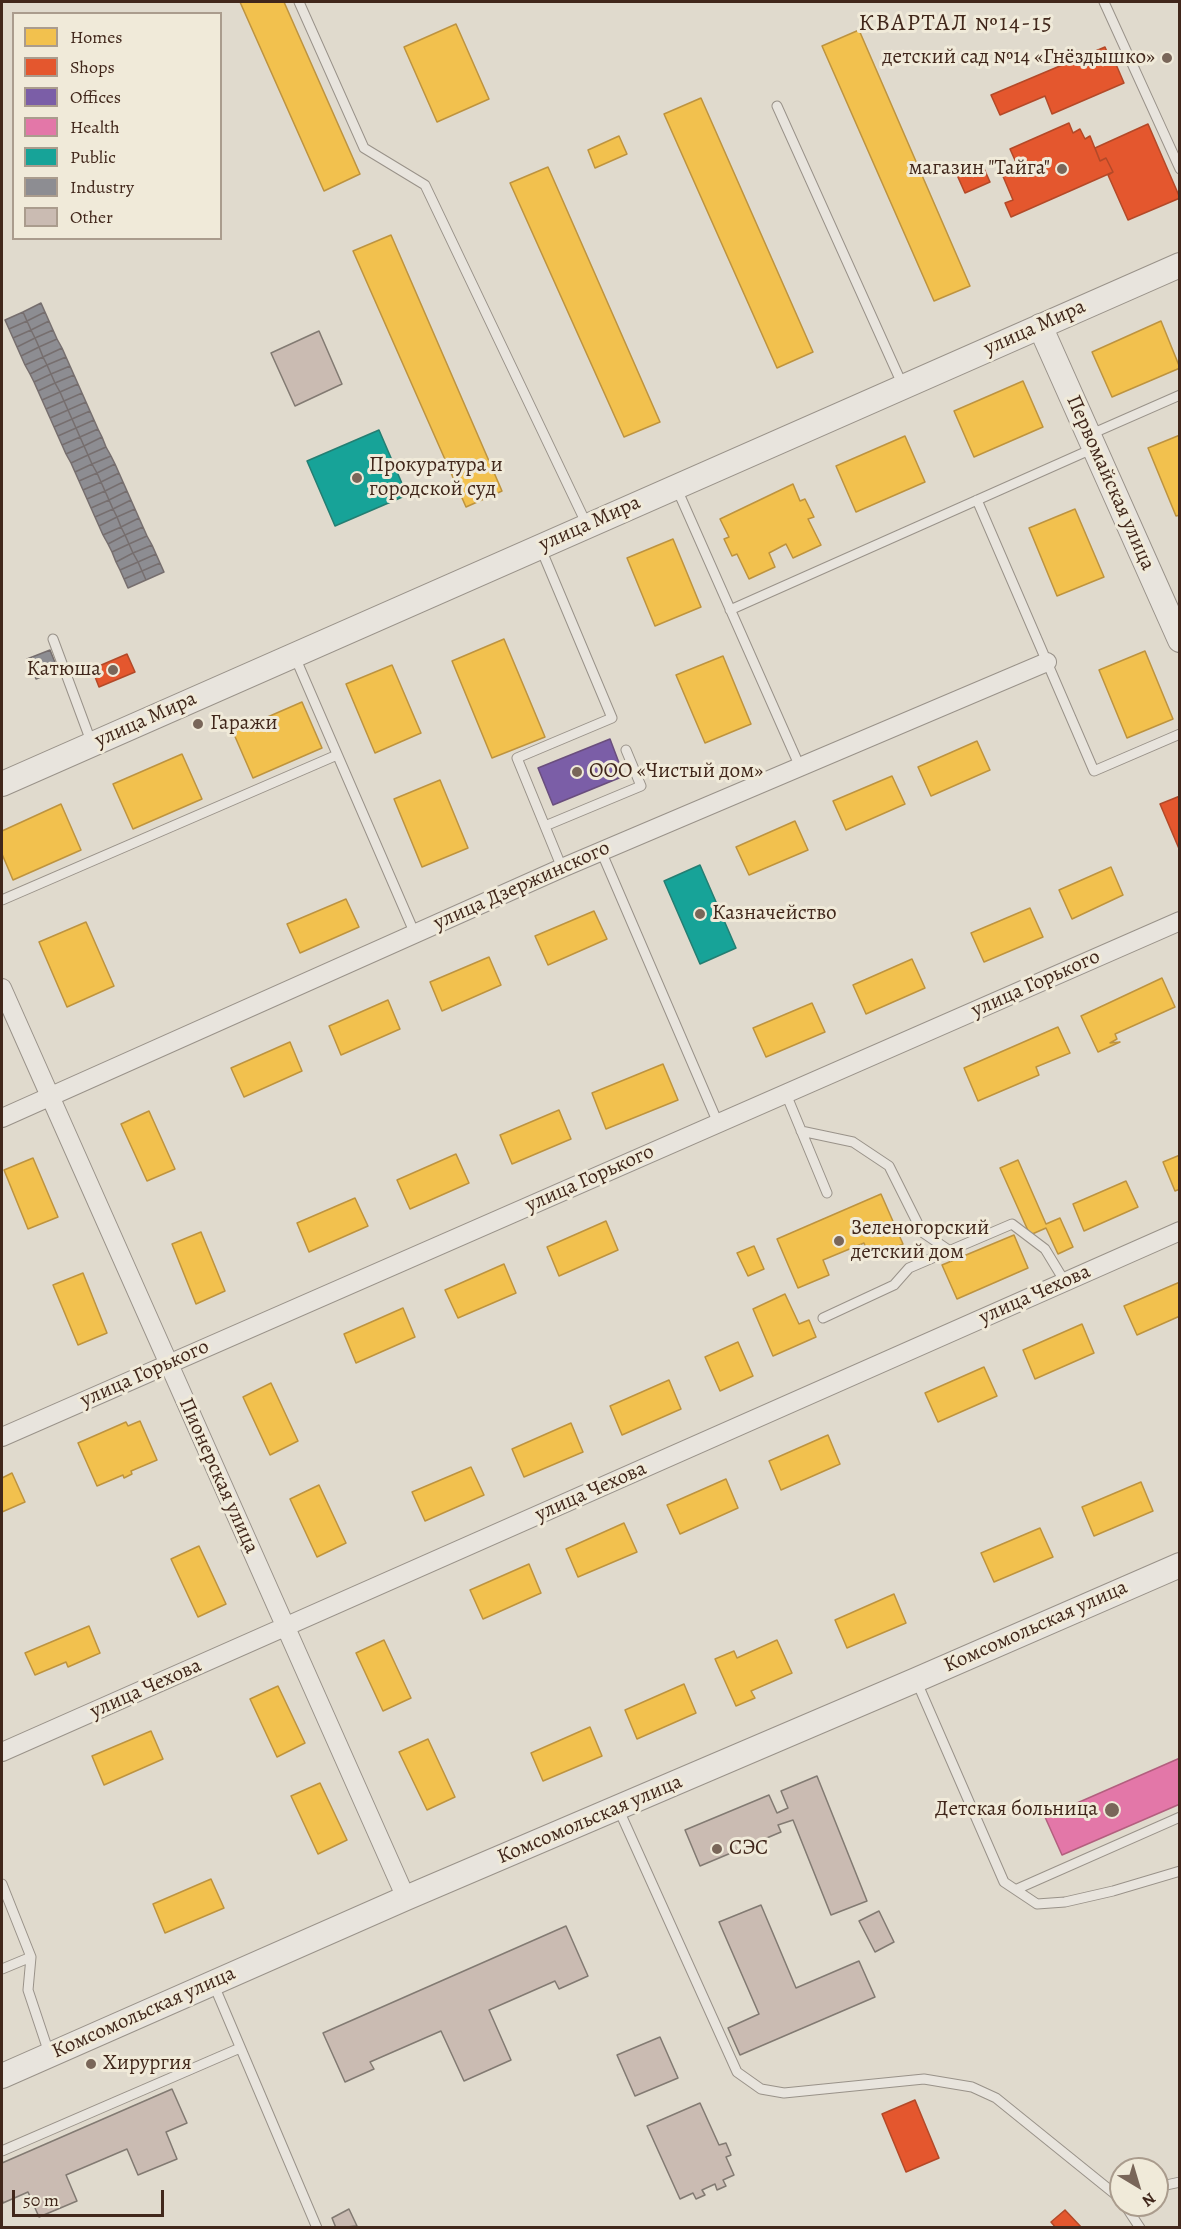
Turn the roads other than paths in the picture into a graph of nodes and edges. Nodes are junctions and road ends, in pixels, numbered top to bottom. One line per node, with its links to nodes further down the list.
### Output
1 (299, 2): 13 (lane)
2 (1104, 2): 4 (lane)
3 (777, 106): 8 (lane)
4 (1176, 154): 5 (lane)
5 (1179, 168)
6 (1179, 265): 7 (street, улица Мира)
7 (1040, 326): 8 (street, улица Мира); 10 (street, Первомайская улица)
8 (903, 386): 11 (street, улица Мира)
9 (1179, 395): 10 (lane)
10 (1092, 442): 12 (lane); 17 (street, Первомайская улица)
11 (676, 487): 13 (street, улица Мира); 15 (lane)
12 (977, 500): 15 (lane); 19 (lane)
13 (588, 525): 14 (street, улица Мира)
14 (540, 546): 18 (street, улица Мира); 26 (lane)
15 (730, 610): 24 (lane)
16 (53, 639): 21 (lane)
17 (1179, 640)
18 (294, 655): 21 (street, улица Мира); 23 (lane)
19 (1047, 662): 20 (lane); 24 (street, улица Дзержинского)
20 (1179, 734)
21 (92, 744): 25 (street, улица Мира)
22 (626, 750): 26 (lane)
23 (337, 754): 29 (lane); 31 (lane)
24 (800, 767): 27 (street, улица Дзержинского)
25 (2, 784)
26 (545, 826): 28 (lane)
27 (601, 851): 28 (street, улица Дзержинского); 36 (lane)
28 (562, 868): 31 (street, улица Дзержинского)
29 (2, 900)
30 (1179, 921): 33 (street, улица Горького)
31 (415, 933): 34 (street, улица Дзержинского)
32 (2, 988): 34 (street, Пионерская улица)
33 (786, 1094): 36 (street, улица Горького); 37 (lane)
34 (50, 1097): 35 (street, улица Дзержинского); 43 (street, Пионерская улица)
35 (2, 1118)
36 (718, 1123): 43 (street, улица Горького)
37 (801, 1131): 38 (lane); 40 (lane)
38 (827, 1193)
39 (1179, 1231): 41 (street, улица Чехова)
40 (950, 1251): 41 (lane); 42 (lane)
41 (1065, 1282): 46 (street, улица Чехова)
42 (824, 1318)
43 (168, 1364): 44 (street, улица Горького); 46 (street, Пионерская улица)
44 (2, 1437)
45 (1179, 1565): 47 (street, Комсомольская улица)
46 (285, 1627): 48 (street, улица Чехова); 54 (street, Пионерская улица)
47 (916, 1680): 49 (street, Комсомольская улица); 53 (lane)
48 (2, 1752)
49 (618, 1808): 54 (street, Комсомольская улица); 62 (lane)
50 (1179, 1817): 53 (lane)
51 (1179, 1871): 53 (lane)
52 (2, 1884): 55 (lane)
53 (1017, 1889)
54 (406, 1898): 57 (street, Комсомольская улица)
55 (31, 1957): 56 (lane); 59 (lane)
56 (2, 1970)
57 (213, 1983): 58 (lane); 59 (street, Комсомольская улица)
58 (240, 2048): 61 (lane); 63 (lane)
59 (50, 2055): 60 (street, Комсомольская улица)
60 (2, 2076)
61 (2, 2151)
62 (1109, 2187)
63 (316, 2228)

